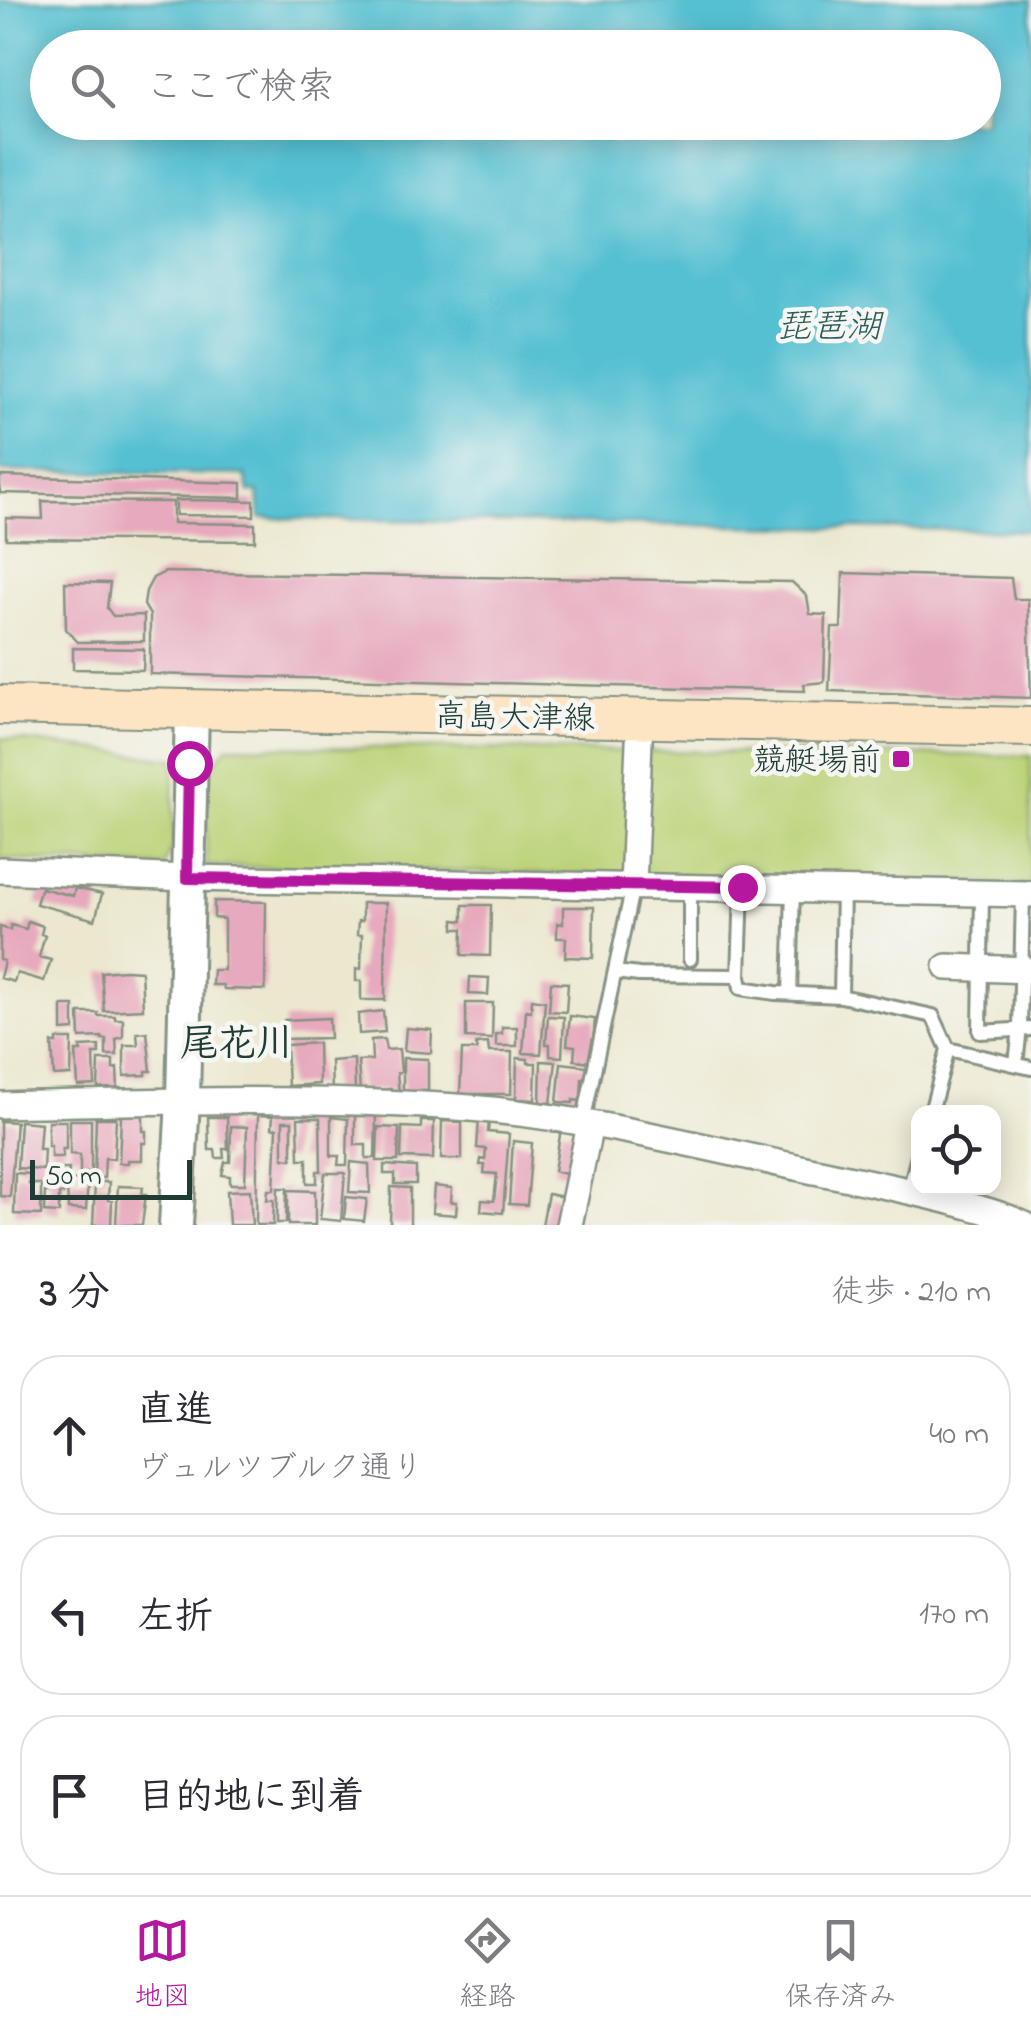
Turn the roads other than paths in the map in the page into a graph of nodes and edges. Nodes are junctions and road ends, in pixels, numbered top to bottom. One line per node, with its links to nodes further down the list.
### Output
1 (0, 705): 2 (main road, 高島大津線)
2 (192, 709): 3 (main road, 高島大津線); 6 (street)
3 (640, 719): 4 (main road, 高島大津線); 7 (street)
4 (1031, 728)
5 (0, 870): 6 (street)
6 (187, 878): 7 (street); 26 (street)
7 (633, 885): 8 (street); 18 (lane)
8 (690, 886): 9 (street); 14 (lane)
9 (742, 887): 10 (street); 19 (lane)
10 (792, 888): 11 (street); 20 (lane)
11 (843, 890): 12 (street); 21 (lane)
12 (982, 893): 13 (street); 16 (lane)
13 (1027, 894): 17 (lane)
14 (690, 959)
15 (947, 967): 16 (street)
16 (981, 968): 17 (street); 22 (lane)
17 (1026, 970): 22 (lane)
18 (615, 972): 19 (lane); 29 (lane)
19 (740, 976): 20 (lane)
20 (790, 994): 21 (lane)
21 (840, 996): 23 (lane)
22 (1025, 1029): 24 (lane)
23 (948, 1048): 24 (lane); 28 (lane)
24 (1016, 1064): 25 (lane)
25 (1031, 1068)
26 (183, 1100): 27 (street); 29 (street); 32 (street)
27 (0, 1104)
28 (932, 1105)
29 (586, 1124): 31 (street); 33 (street)
30 (911, 1183): 31 (lane)
31 (909, 1191): 34 (street)
32 (176, 1225)
33 (569, 1225)
34 (1025, 1225)

